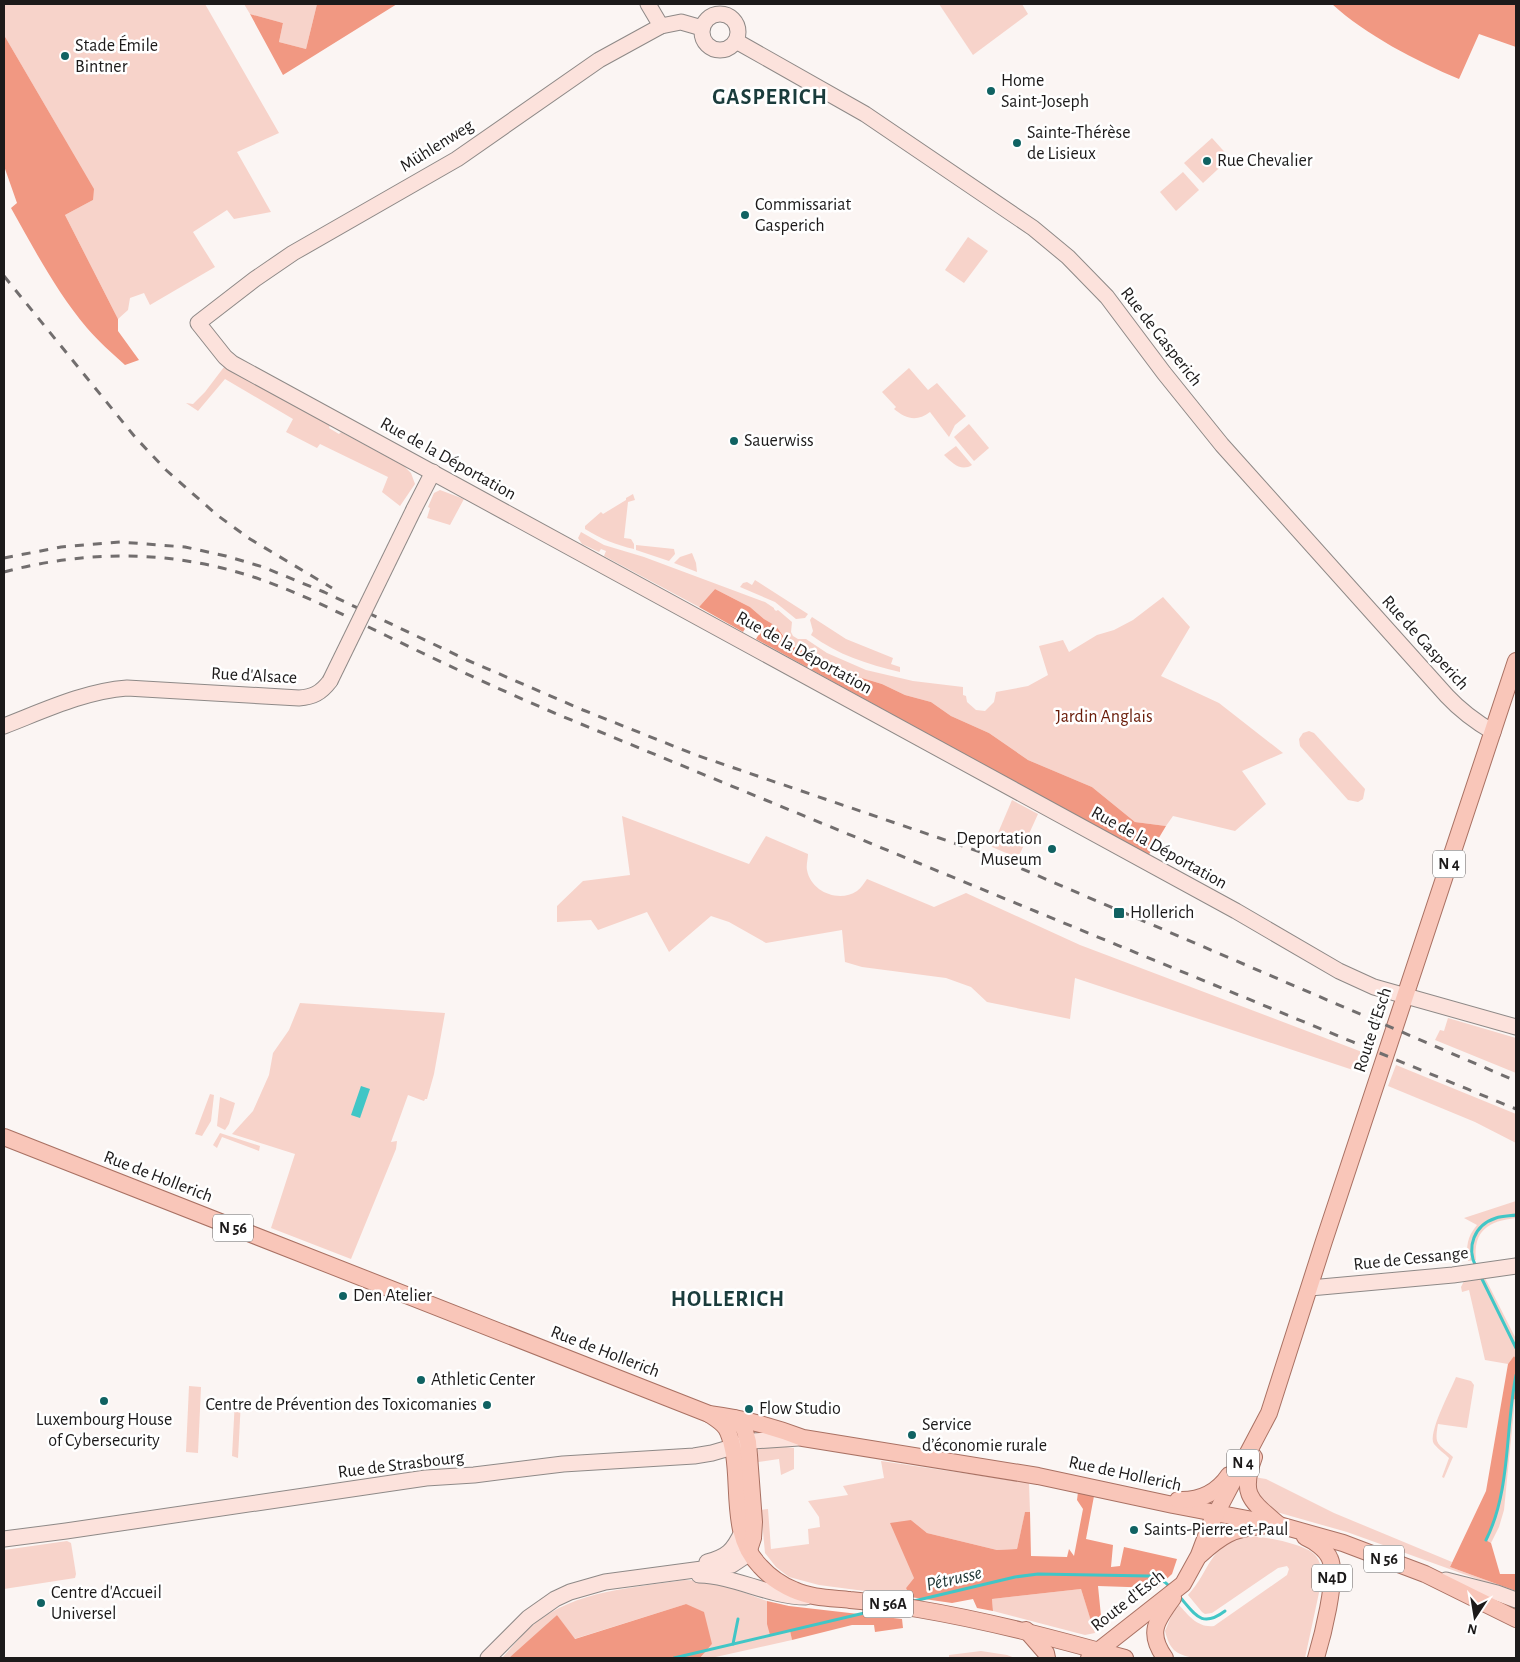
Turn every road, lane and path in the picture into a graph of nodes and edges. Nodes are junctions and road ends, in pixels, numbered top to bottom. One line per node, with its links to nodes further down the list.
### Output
1 (648, 4): 2 (street)
2 (661, 26): 3 (street, Mühlenweg); 5 (street, Mühlenweg)
3 (702, 28): 4 (street); 4 (street)
4 (736, 41): 9 (street, Rue de Gasperich)
5 (198, 323): 6 (street, Rue de la Déportation)
6 (433, 472): 8 (street, Rue d'Alsace, bridge); 10 (street, Rue de la Déportation)
7 (1516, 662): 9 (main road, Route d'Esch / N 4)
8 (4, 726)
9 (1493, 732): 10 (main road, Route d'Esch / N 4)
10 (1405, 997): 11 (street, Rue de la Déportation); 14 (main road, Route d'Esch / N 4)
11 (1516, 1027)
12 (4, 1137): 16 (main road, Rue de Hollerich / N 56)
13 (1516, 1266): 14 (street, Rue de Cessange)
14 (1310, 1288): 15 (main road, Route d'Esch / N 4)
15 (1269, 1413): 20 (main road, Route d'Esch / N 4); 21 (main road, Route d'Esch / N 4); 22 (main road, N 4)
16 (709, 1414): 17 (main road, Rue de Hollerich / N 56); 19 (main road, N 56A)
17 (734, 1418): 18 (main road, Rue de Hollerich / N 56); 19 (main road, N 56A)
18 (803, 1438): 19 (street, Rue de Strasbourg); 20 (main road, Rue de Hollerich / N 56)
19 (740, 1444): 23 (main road, N 56A); 24 (street, Rue de Strasbourg); 25 (main road, N 56A)
20 (1148, 1500): 21 (main road, Rue de Hollerich / N 56)
21 (1217, 1513): 22 (main road, N 56); 26 (main road, Route d'Esch / N 4)
22 (1279, 1525): 26 (main road, N 56); 30 (main road, N 56); 37 (main road, N4D)
23 (742, 1532): 25 (main road, N 56A); 27 (street)
24 (4, 1539)
25 (749, 1550): 27 (street); 28 (main road, N 56A)
26 (1199, 1555): 29 (main road, Route d'Esch / N 4)
27 (655, 1575): 28 (street); 33 (street)
28 (818, 1596): 31 (main road, N 56A)
29 (1168, 1599): 32 (main road, Route d'Esch / N 4); 36 (main road, N 4)
30 (1515, 1612)
31 (1026, 1630): 32 (main road, N 56A); 34 (main road)
32 (1093, 1654): 35 (main road, N 56A)
33 (488, 1658)
34 (1047, 1658)
35 (1125, 1658)
36 (1165, 1658)
37 (1316, 1658)

